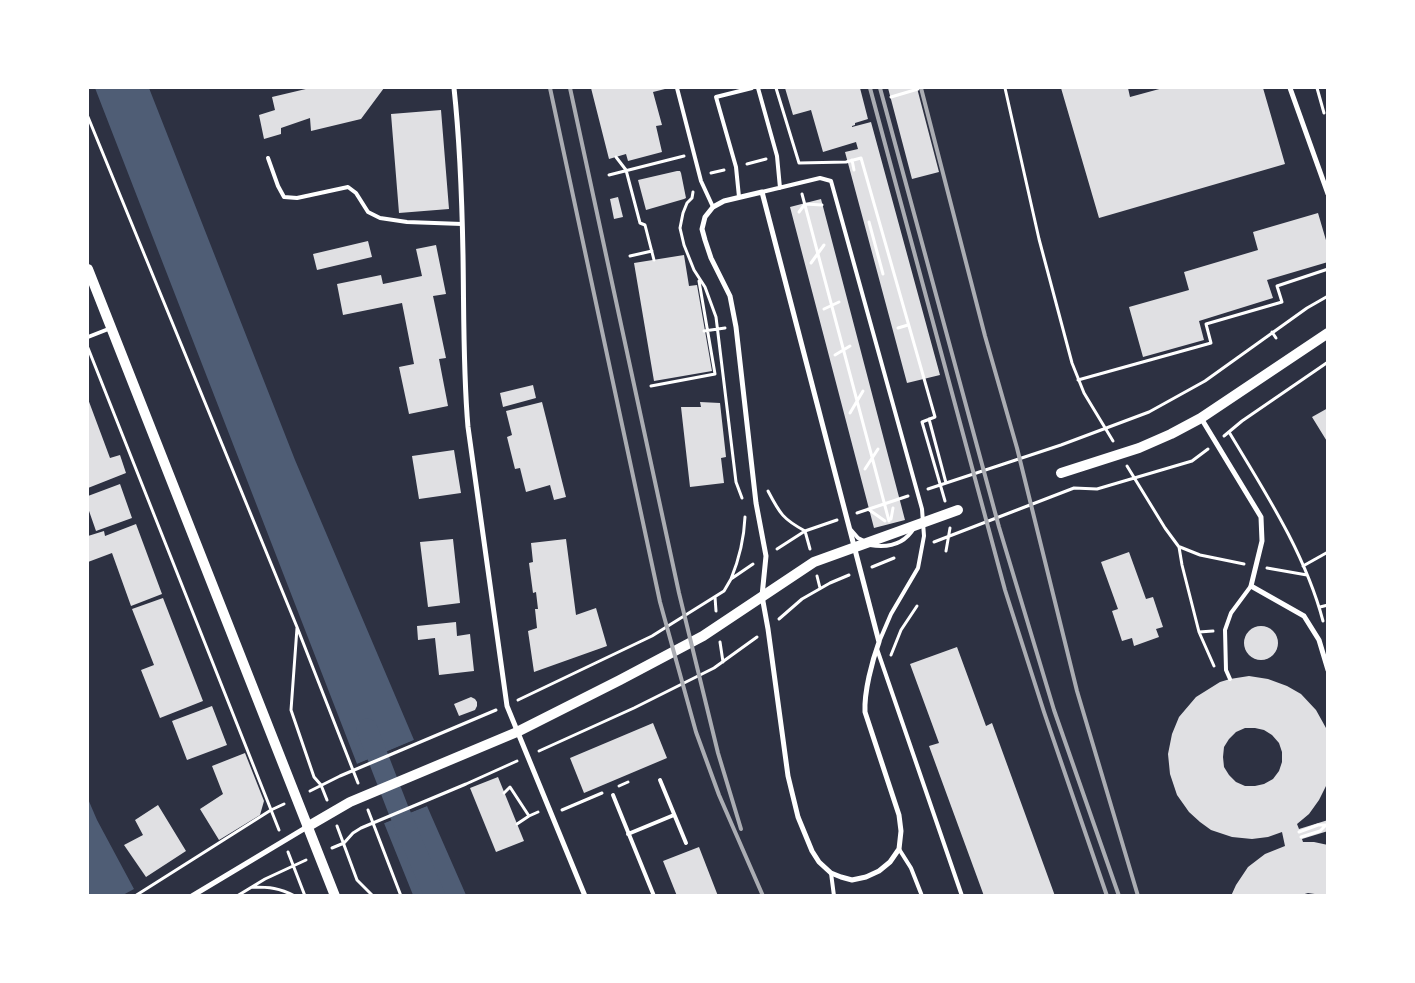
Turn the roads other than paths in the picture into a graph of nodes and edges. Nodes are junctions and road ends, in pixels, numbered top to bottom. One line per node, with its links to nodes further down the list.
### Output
1 (454, 88): 12 (street)
2 (677, 88): 11 (lane)
3 (752, 88): 10 (lane)
4 (758, 88): 7 (lane)
5 (1290, 88): 9 (street)
6 (268, 158): 12 (lane)
7 (780, 188): 8 (lane); 19 (lane)
8 (762, 192): 10 (street); 21 (street)
9 (1328, 194)
10 (739, 197): 11 (street)
11 (713, 206): 23 (street)
12 (462, 224): 28 (street)
13 (88, 268): 14 (main road)
14 (111, 328): 16 (lane); 32 (main road)
15 (1328, 333): 17 (main road)
16 (88, 337)
17 (1201, 418): 18 (main road); 22 (street)
18 (1061, 473)
19 (922, 509): 21 (lane); 24 (lane)
20 (958, 510): 23 (main road)
21 (849, 528): 24 (street)
22 (1251, 586): 26 (street); 27 (lane)
23 (762, 596): 28 (main road); 36 (street)
24 (879, 642): 25 (street)
25 (877, 648): 35 (street); 43 (lane)
26 (1328, 670)
27 (1230, 679)
28 (517, 732): 32 (main road); 39 (street)
29 (660, 780): 31 (lane)
30 (613, 796): 33 (lane)
31 (674, 815): 33 (lane); 34 (lane)
32 (308, 827): 37 (street); 38 (main road)
33 (628, 834): 40 (lane)
34 (686, 843)
35 (899, 849): 36 (street); 42 (lane)
36 (831, 873): 41 (lane)
37 (192, 896)
38 (335, 896)
39 (585, 896)
40 (654, 896)
41 (834, 896)
42 (922, 896)
43 (962, 896)

